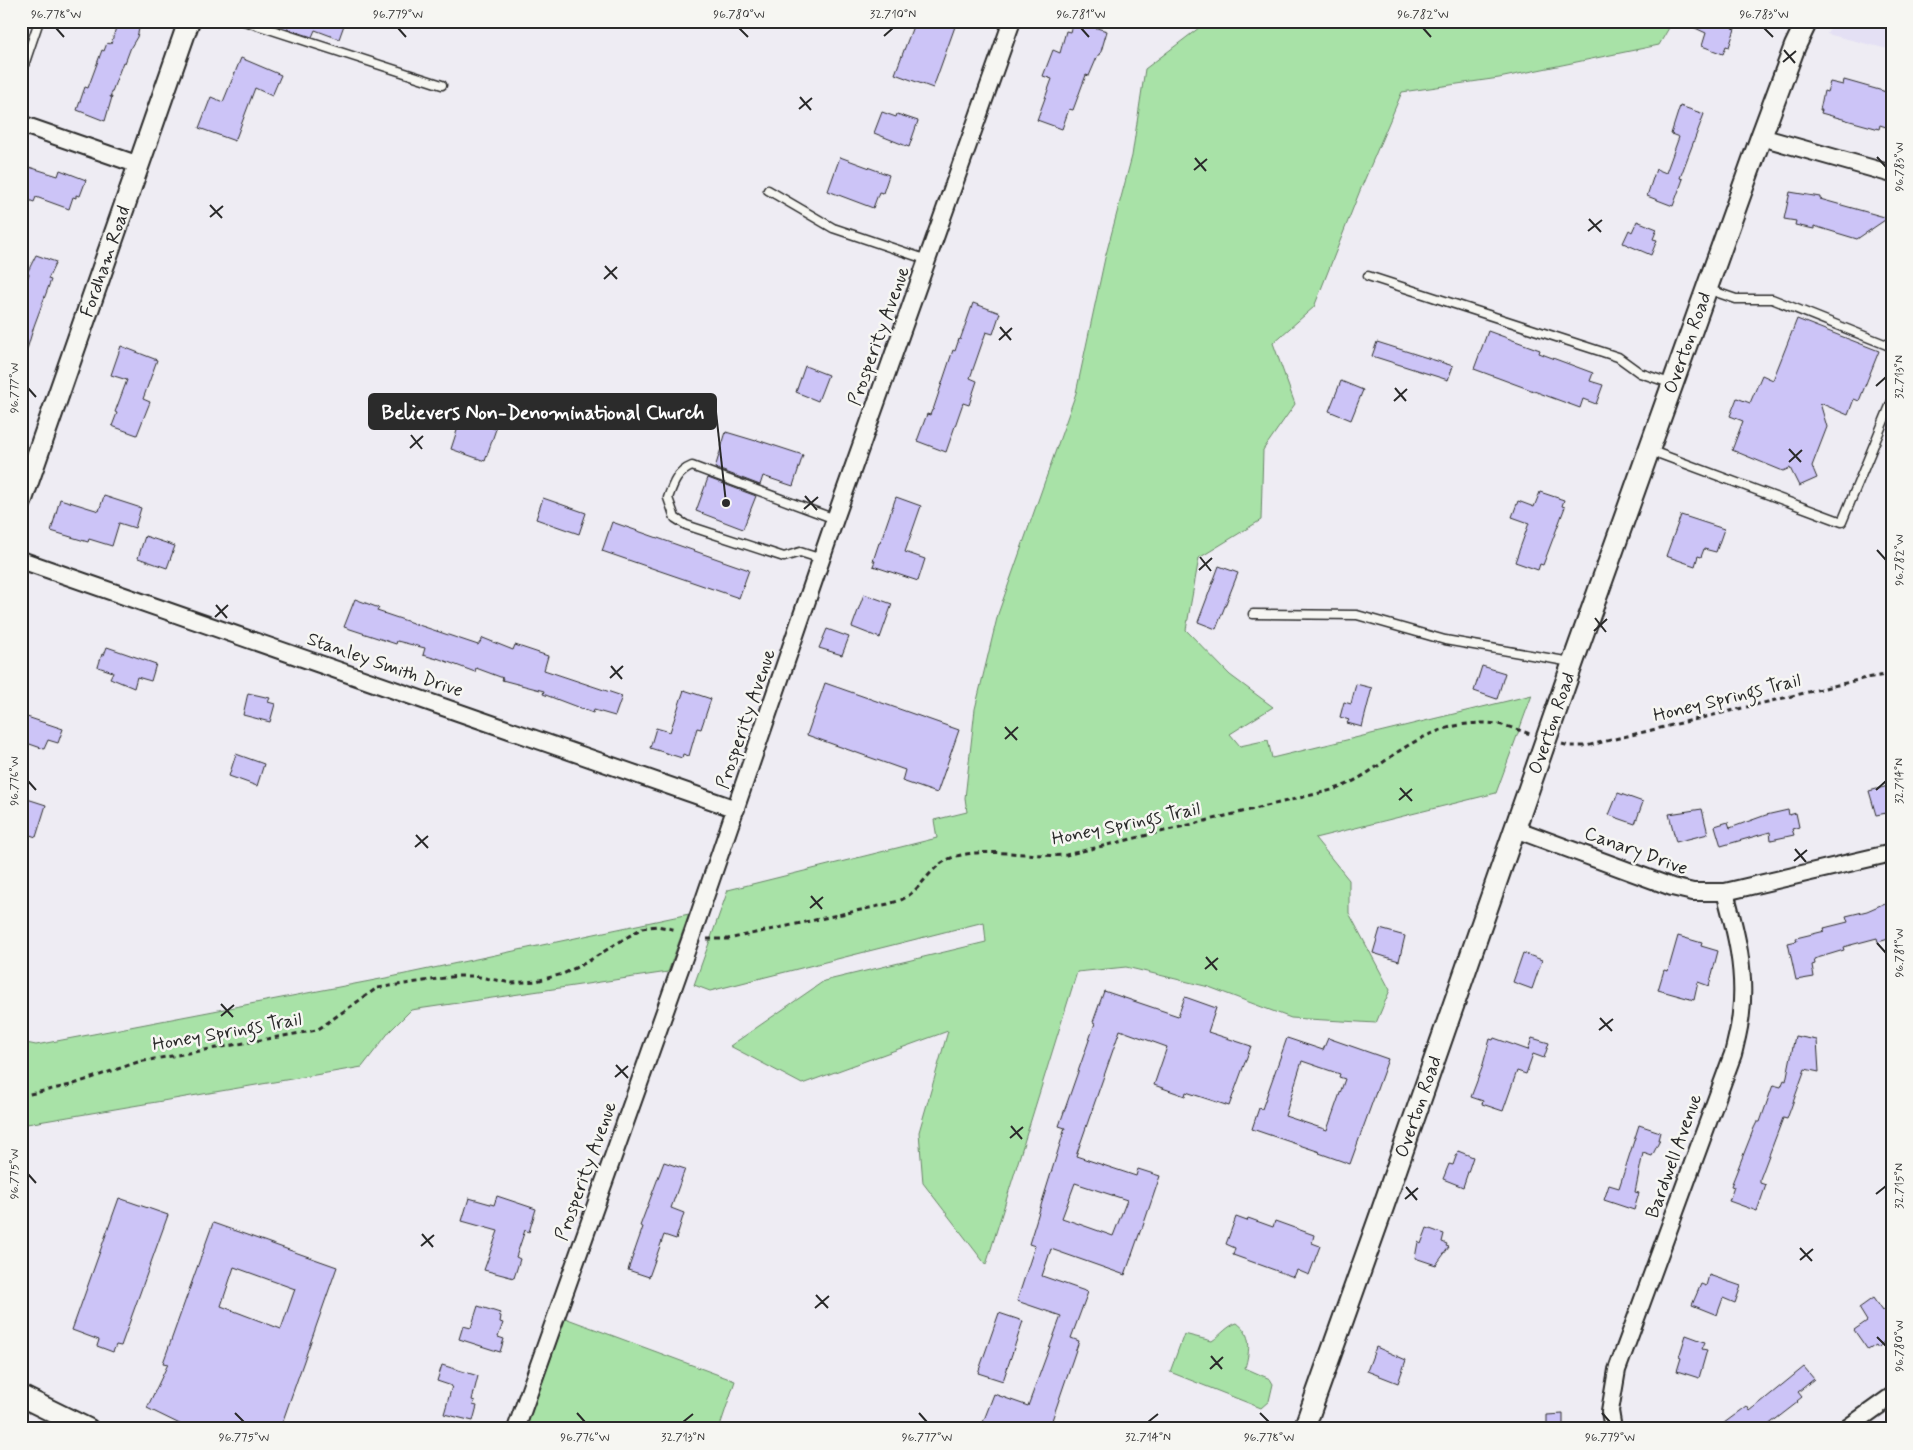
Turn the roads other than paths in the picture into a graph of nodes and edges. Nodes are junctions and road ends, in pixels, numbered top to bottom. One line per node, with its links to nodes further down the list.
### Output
1 (39, 21): 6 (lane)
2 (189, 21): 10 (street, Fordham Road)
3 (244, 21): 7 (lane)
4 (1012, 21): 13 (street, Prosperity Avenue)
5 (1807, 21): 9 (street, Overton Road)
6 (21, 74)
7 (442, 85)
8 (21, 124): 10 (street)
9 (1761, 137): 11 (street); 15 (street, Overton Road)
10 (139, 165): 20 (street, Fordham Road)
11 (1892, 174)
12 (768, 190): 13 (lane)
13 (928, 260): 21 (street, Prosperity Avenue)
14 (1368, 276): 17 (lane)
15 (1706, 289): 16 (lane); 17 (street, Overton Road)
16 (1892, 347)
17 (1673, 384): 19 (street, Overton Road)
18 (1892, 401): 19 (lane)
19 (1650, 450): 25 (street, Overton Road)
20 (21, 502)
21 (835, 519): 22 (street, Prosperity Avenue); 22 (lane)
22 (822, 559): 26 (street, Prosperity Avenue)
23 (21, 560): 26 (street, Stanley Smith Drive)
24 (1253, 614): 25 (lane)
25 (1573, 662): 27 (street, Overton Road)
26 (736, 809): 33 (street, Prosperity Avenue)
27 (1515, 829): 29 (street, Canary Drive); 34 (street, Overton Road)
28 (1892, 853): 29 (street, Canary Drive)
29 (1726, 892): 35 (street, Bardwell Avenue)
30 (21, 1396): 32 (street)
31 (1892, 1396): 36 (street)
32 (88, 1429)
33 (516, 1429)
34 (1304, 1429)
35 (1612, 1429)
36 (1846, 1429)

